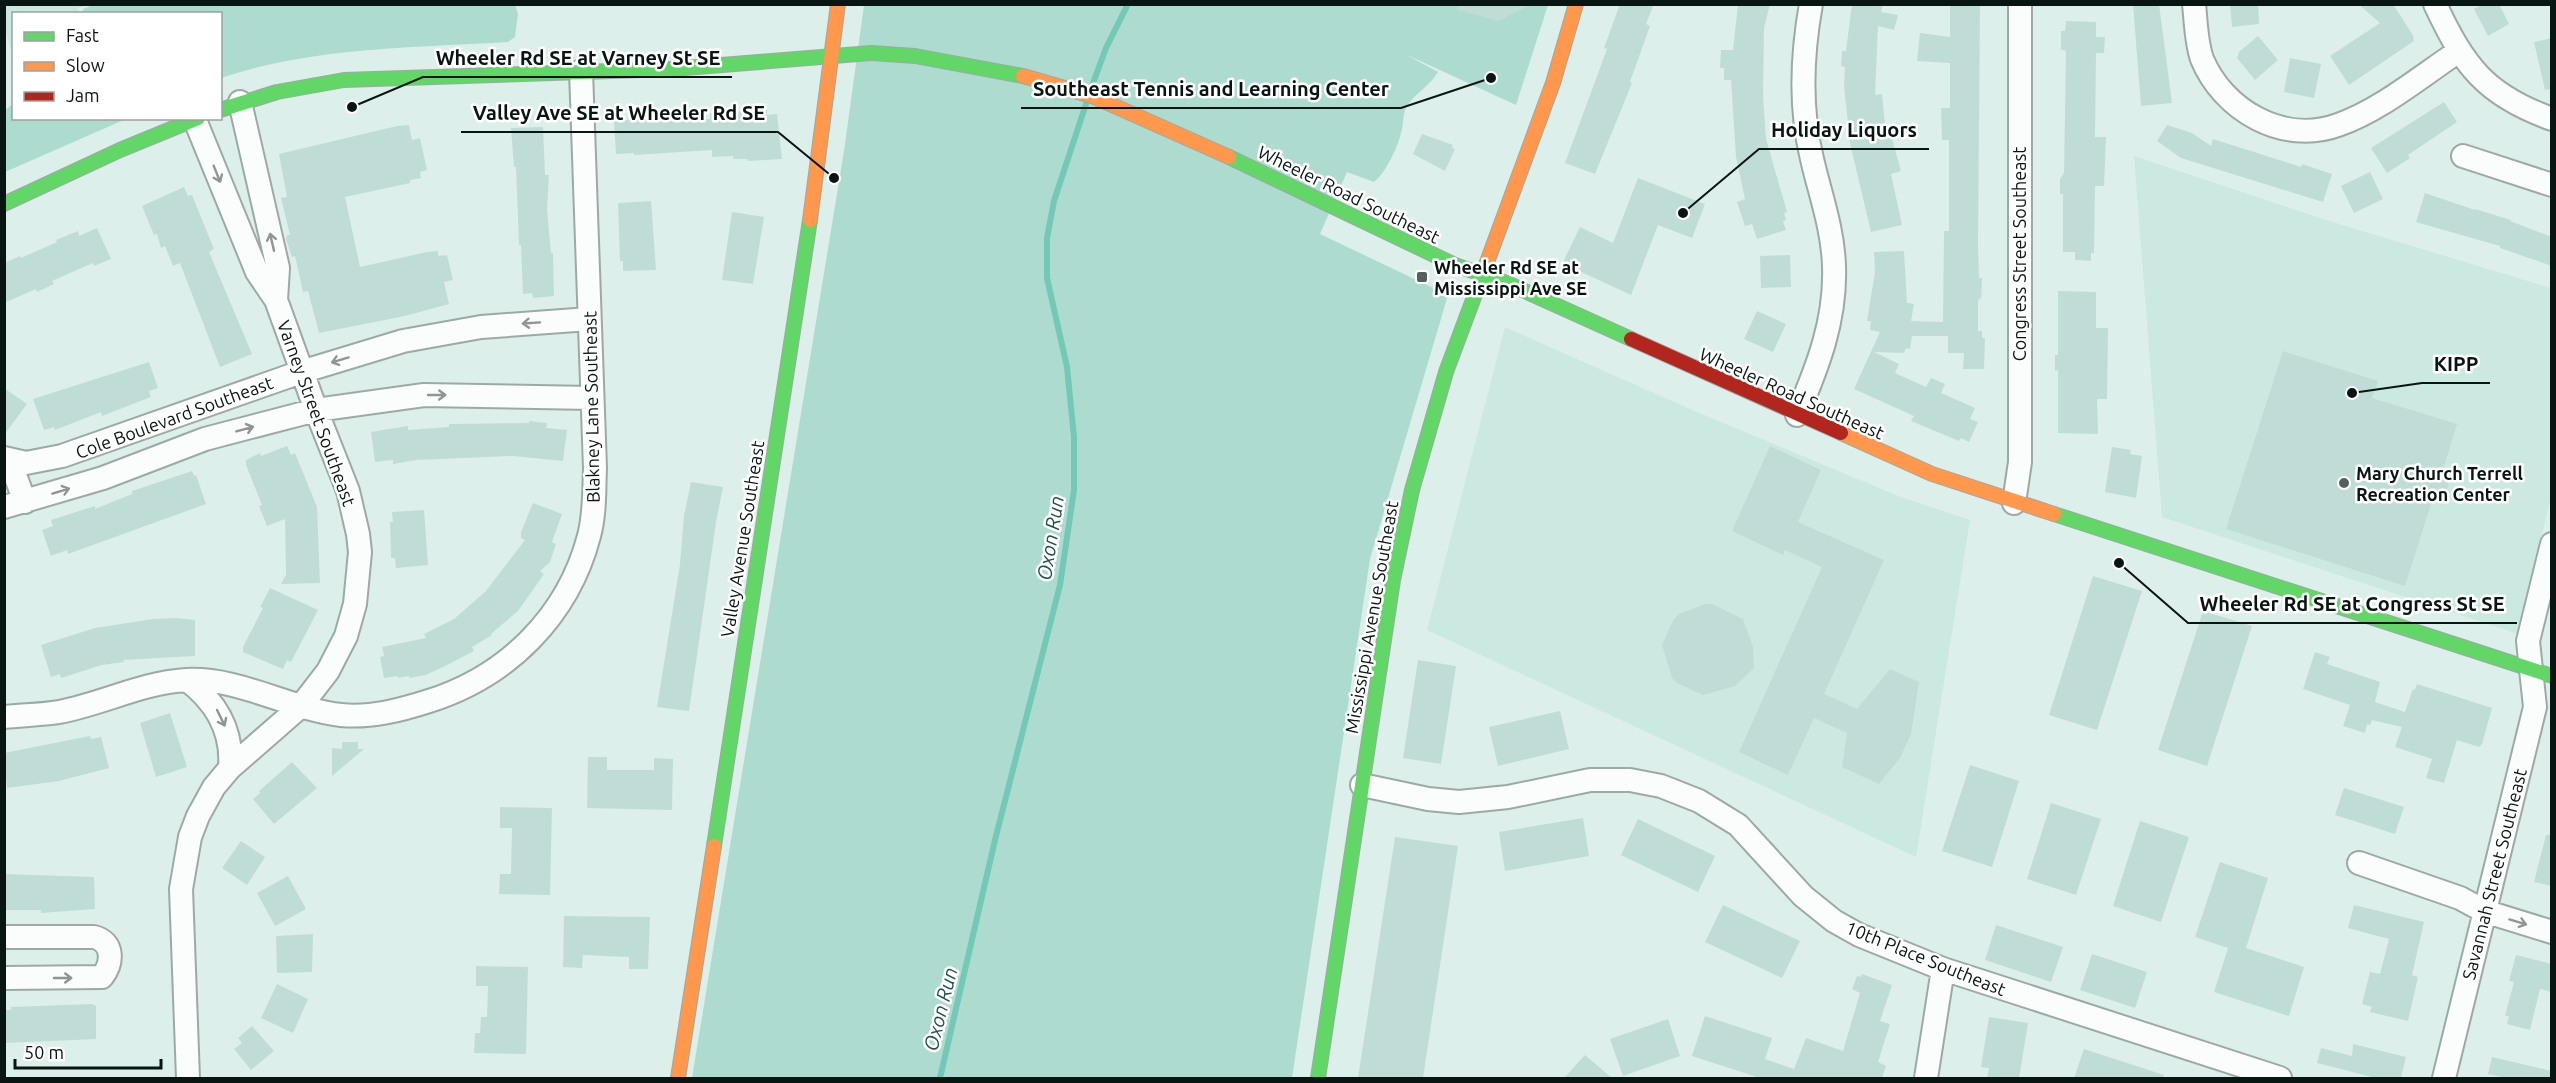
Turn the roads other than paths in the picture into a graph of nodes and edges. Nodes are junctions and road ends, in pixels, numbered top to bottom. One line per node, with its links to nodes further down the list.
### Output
1 (838, 4): 8 (main road, Valley Avenue Southeast)
2 (1576, 4): 17 (main road, Mississippi Avenue Southeast)
3 (1811, 4): 24 (street)
4 (2020, 4): 27 (street, Congress Street Southeast)
5 (2194, 4): 7 (street)
6 (2435, 4): 7 (street)
7 (2459, 51): 11 (street)
8 (832, 57): 9 (main road, Wheeler Road Southeast); 17 (main road, Wheeler Road Southeast); 43 (main road, Valley Avenue Southeast)
9 (580, 71): 10 (main road, Wheeler Road Southeast); 19 (street, Blakney Lane Southeast)
10 (230, 106): 18 (street, Varney Street Southeast, one-way to 10)
11 (2552, 119)
12 (195, 120): 16 (main road)
13 (197, 120): 18 (street, Varney Street Southeast, one-way to 18)
14 (2463, 156): 15 (street)
15 (2552, 185)
16 (4, 204)
17 (1482, 275): 24 (main road, Wheeler Road Southeast); 35 (main road, Mississippi Avenue Southeast)
18 (276, 300): 20 (street, Varney Street Southeast)
19 (589, 319): 20 (street, Cole Boulevard Southeast, one-way to 20); 21 (street, Blakney Lane Southeast)
20 (302, 372): 22 (street, Varney Street Southeast); 23 (street, Cole Boulevard Southeast)
21 (592, 398): 22 (street, Cole Boulevard Southeast, one-way to 21); 32 (street, Blakney Lane Southeast)
22 (316, 410): 25 (street, Cole Boulevard Southeast, one-way to 22); 32 (street, Varney Street Southeast)
23 (184, 413): 25 (street); 26 (street, Cole Boulevard Southeast)
24 (1797, 415): 27 (main road, Wheeler Road Southeast)
25 (199, 441): 28 (street, Cole Boulevard Southeast, one-way to 25)
26 (7, 458): 28 (street)
27 (2014, 503): 30 (main road, Wheeler Road Southeast)
28 (15, 504)
29 (2552, 544): 30 (street, Savannah Street Southeast)
30 (2541, 672): 37 (street, Savannah Street Southeast)
31 (187, 680): 32 (street, Blakney Lane Southeast); 33 (street, Blakney Lane Southeast); 34 (street, one-way to 34)
32 (301, 706): 34 (street, Varney Street Southeast)
33 (4, 717)
34 (230, 768): 42 (street, Varney Street Southeast)
35 (1362, 785): 40 (street, 10th Place Southeast); 44 (main road, Mississippi Avenue Southeast)
36 (2359, 863): 37 (street)
37 (2484, 911): 38 (street, one-way to 38); 47 (street, Savannah Street Southeast)
38 (2552, 932)
39 (4, 937): 41 (street, one-way to 39)
40 (1943, 969): 45 (street); 46 (street, 10th Place Southeast)
41 (4, 978)
42 (188, 1078)
43 (678, 1078)
44 (1318, 1078)
45 (1926, 1078)
46 (2280, 1078)
47 (2444, 1078)

